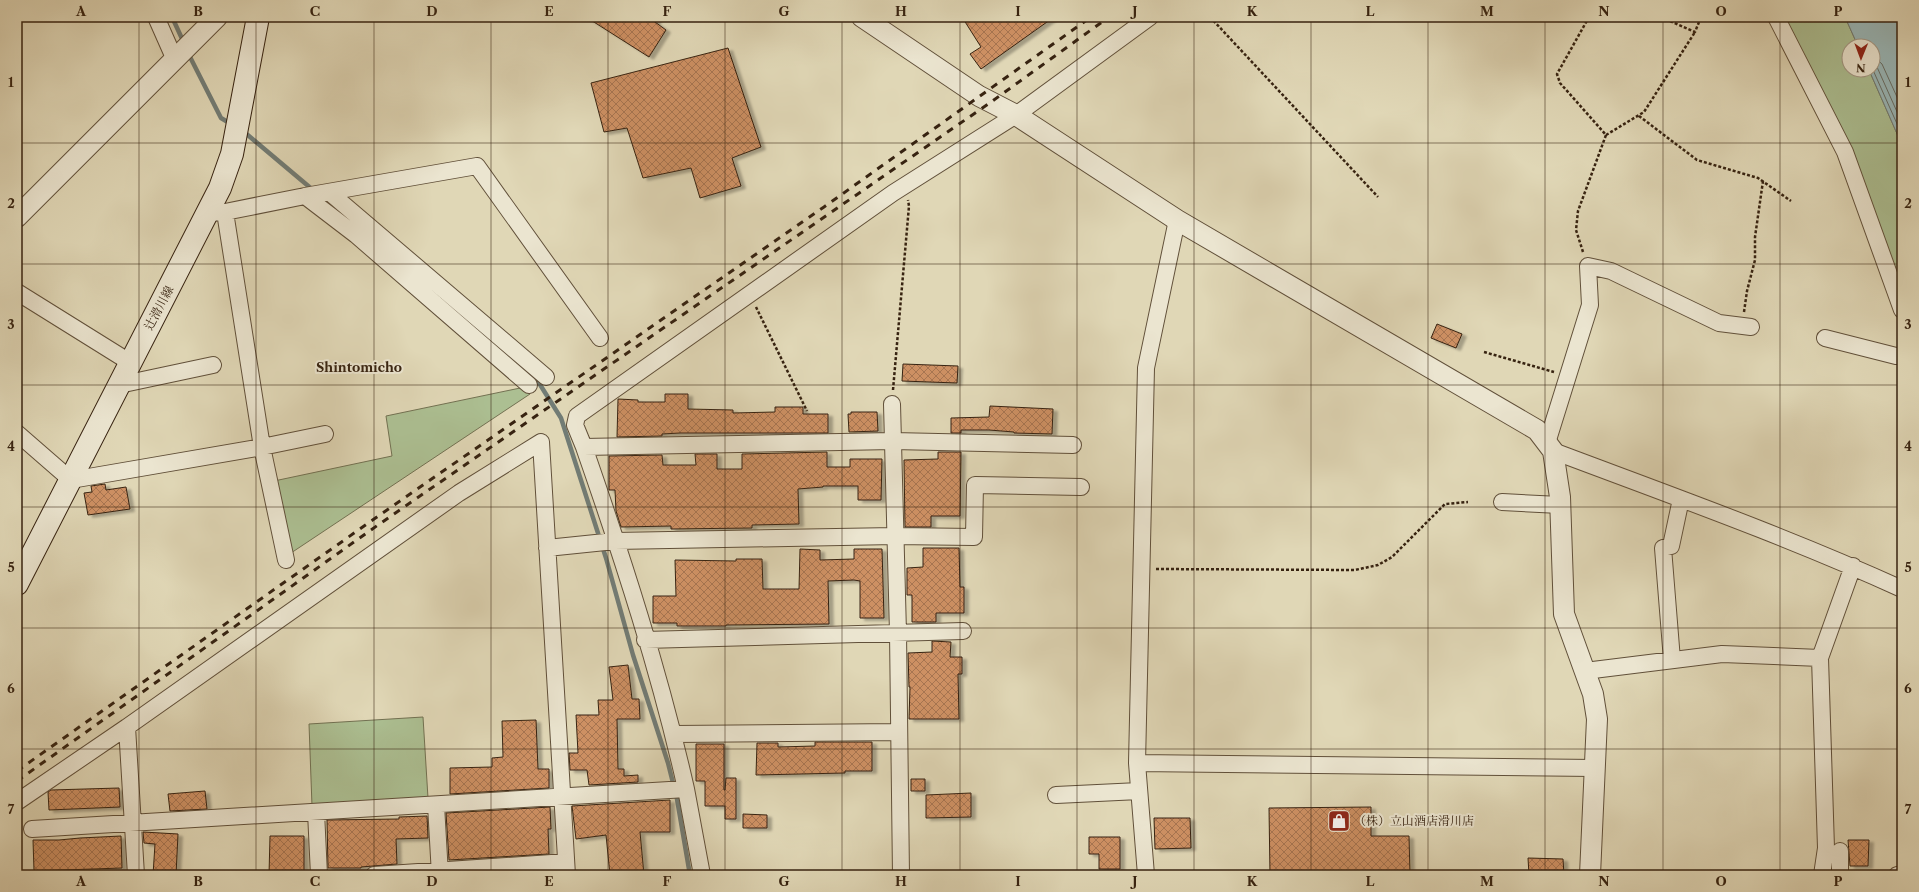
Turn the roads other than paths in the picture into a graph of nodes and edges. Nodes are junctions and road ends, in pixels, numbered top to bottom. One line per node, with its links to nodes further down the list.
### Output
1 (156, 17): 7 (street)
2 (217, 17): 7 (street)
3 (258, 17): 11 (main road, 辻滑川線)
4 (862, 17): 8 (street)
5 (1150, 17): 8 (street)
6 (1776, 17): 15 (street)
7 (175, 60): 12 (street)
8 (1016, 115): 13 (street); 31 (street)
9 (329, 192): 10 (street); 17 (street); 22 (street)
10 (306, 196): 11 (street); 23 (street)
11 (216, 213): 20 (main road, 辻滑川線); 30 (street)
12 (17, 217)
13 (1177, 220): 32 (street); 54 (street)
14 (17, 292): 20 (street)
15 (1902, 310)
16 (1747, 327): 32 (street)
17 (600, 338)
18 (1825, 338): 19 (street)
19 (1902, 356)
20 (130, 363): 24 (main road, 辻滑川線)
21 (213, 365): 24 (street)
22 (546, 377)
23 (529, 384)
24 (119, 385): 33 (main road, 辻滑川線)
25 (892, 404): 28 (street)
26 (17, 433): 33 (street)
27 (325, 434): 30 (street)
28 (893, 441): 29 (street); 31 (street); 38 (street)
29 (1073, 445)
30 (262, 447): 33 (street); 41 (street)
31 (584, 447): 39 (street)
32 (1550, 447): 35 (street); 37 (street)
33 (71, 480): 43 (main road, 辻滑川線)
34 (1081, 487): 38 (street)
35 (1681, 499): 42 (street); 49 (street)
36 (1502, 502): 37 (street)
37 (1560, 505): 50 (street)
38 (895, 536): 39 (street); 46 (street)
39 (615, 541): 40 (street); 47 (street)
40 (547, 548): 51 (street); 59 (street)
41 (286, 560)
42 (1853, 566): 44 (street); 48 (street)
43 (17, 584)
44 (1902, 589)
45 (963, 631): 46 (street)
46 (898, 633): 47 (street); 52 (street)
47 (645, 640): 53 (street)
48 (1820, 658): 49 (street); 76 (street)
49 (1672, 660): 50 (street)
50 (1585, 671): 55 (street)
51 (127, 727): 60 (street); 63 (street)
52 (898, 732): 53 (street); 73 (street)
53 (674, 734): 56 (street)
54 (1137, 763): 55 (street); 57 (street)
55 (1595, 768): 75 (street)
56 (686, 789): 59 (street); 72 (street)
57 (1139, 791): 58 (street); 74 (street)
58 (1056, 795)
59 (563, 798): 61 (street); 66 (street)
60 (17, 802)
61 (436, 805): 62 (street); 67 (street)
62 (316, 812): 63 (street); 70 (street)
63 (134, 823): 64 (street); 69 (street)
64 (32, 829)
65 (1840, 851): 77 (street)
66 (566, 869): 67 (street)
67 (440, 873): 71 (street)
68 (1902, 874): 78 (street)
69 (136, 875)
70 (319, 875)
71 (374, 875)
72 (702, 875)
73 (901, 875)
74 (1146, 875)
75 (1590, 875)
76 (1822, 875)
77 (1840, 875)
78 (1897, 875)

